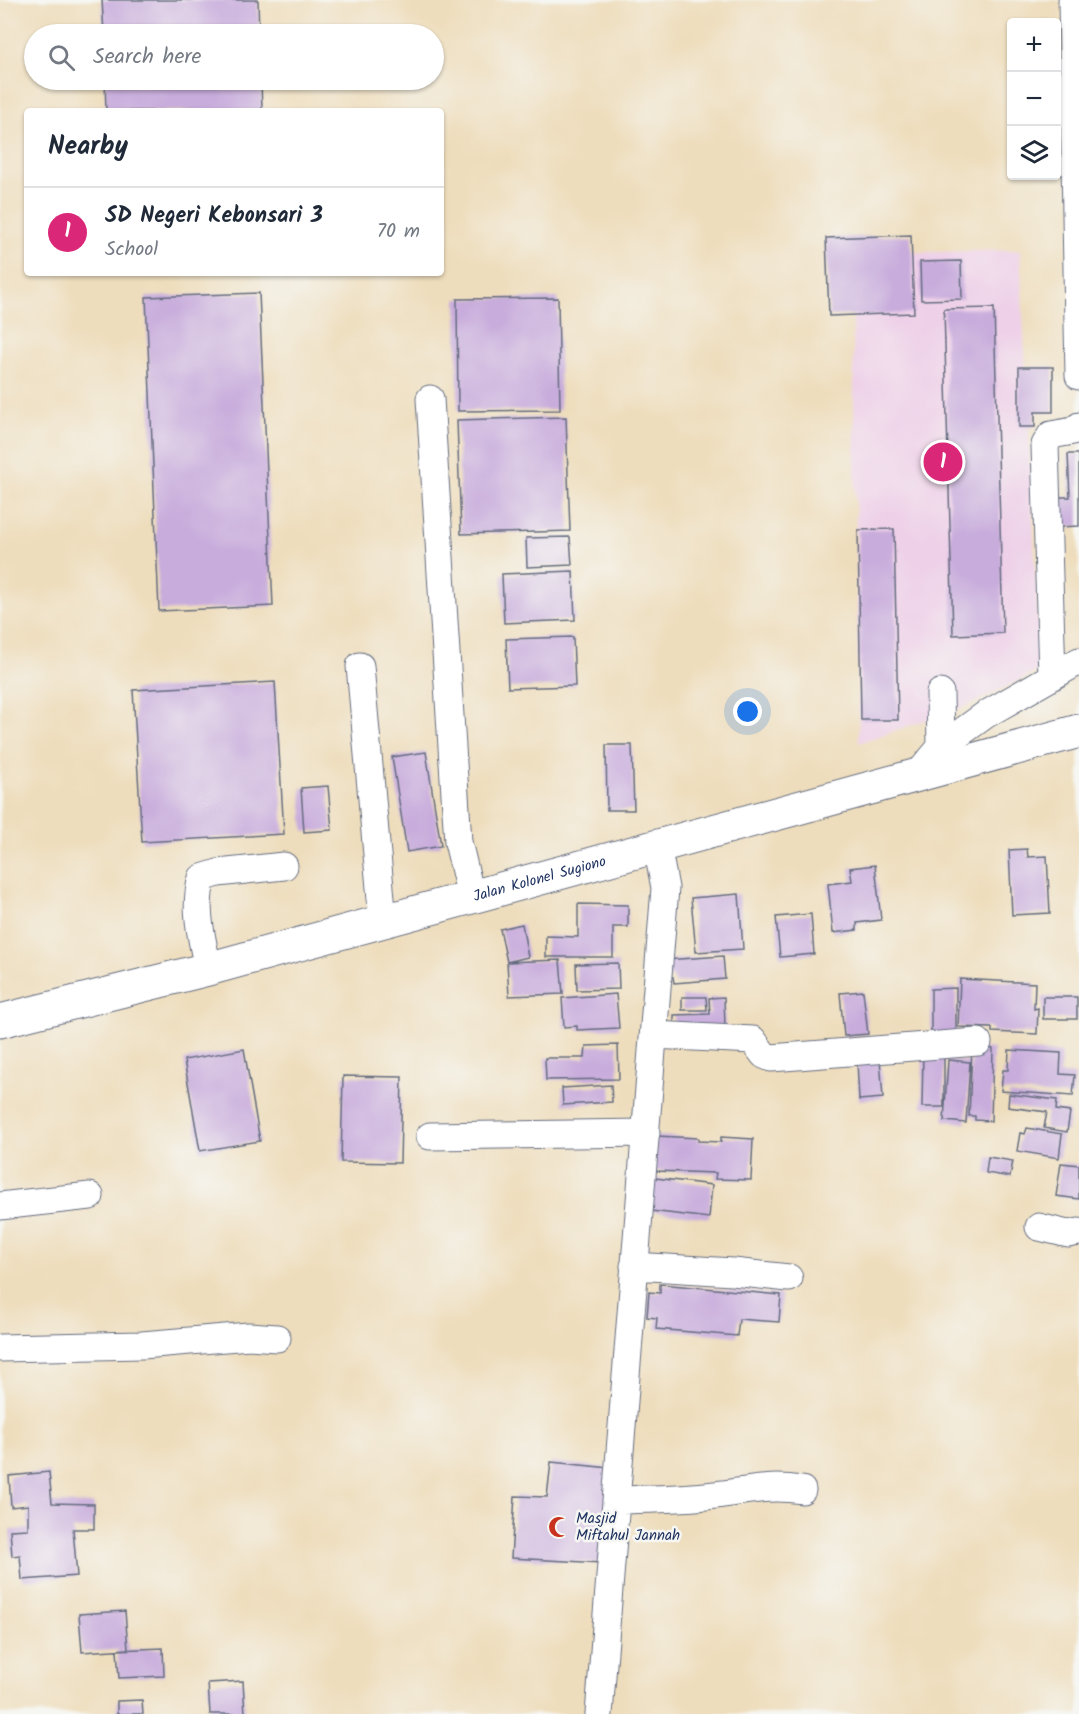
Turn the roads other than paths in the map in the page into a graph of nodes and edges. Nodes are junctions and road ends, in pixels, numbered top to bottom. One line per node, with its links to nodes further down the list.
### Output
1 (1072, 0): 2 (street)
2 (1079, 376)
3 (430, 399): 14 (street)
4 (1079, 426): 7 (street)
5 (1079, 661): 7 (street)
6 (360, 666): 15 (street)
7 (1052, 676): 10 (street)
8 (940, 693): 10 (street)
9 (1079, 732): 11 (main road, Jalan Kolonel Sugiono)
10 (941, 747): 11 (street)
11 (916, 777): 12 (main road, Jalan Kolonel Sugiono)
12 (657, 846): 14 (main road, Jalan Kolonel Sugiono); 18 (street)
13 (284, 866): 16 (street)
14 (471, 896): 15 (main road, Jalan Kolonel Sugiono)
15 (383, 921): 16 (main road, Jalan Kolonel Sugiono)
16 (207, 969): 17 (main road, Jalan Kolonel Sugiono)
17 (0, 1021)
18 (654, 1035): 19 (street); 20 (street)
19 (978, 1042)
20 (646, 1133): 21 (street); 26 (street)
21 (430, 1136)
22 (90, 1196): 23 (street)
23 (0, 1206)
24 (1039, 1227): 25 (street)
25 (1079, 1232)
26 (634, 1266): 27 (street); 31 (street)
27 (789, 1278)
28 (277, 1338): 29 (street)
29 (0, 1348)
30 (802, 1491): 31 (street)
31 (617, 1500): 32 (street)
32 (599, 1714)

